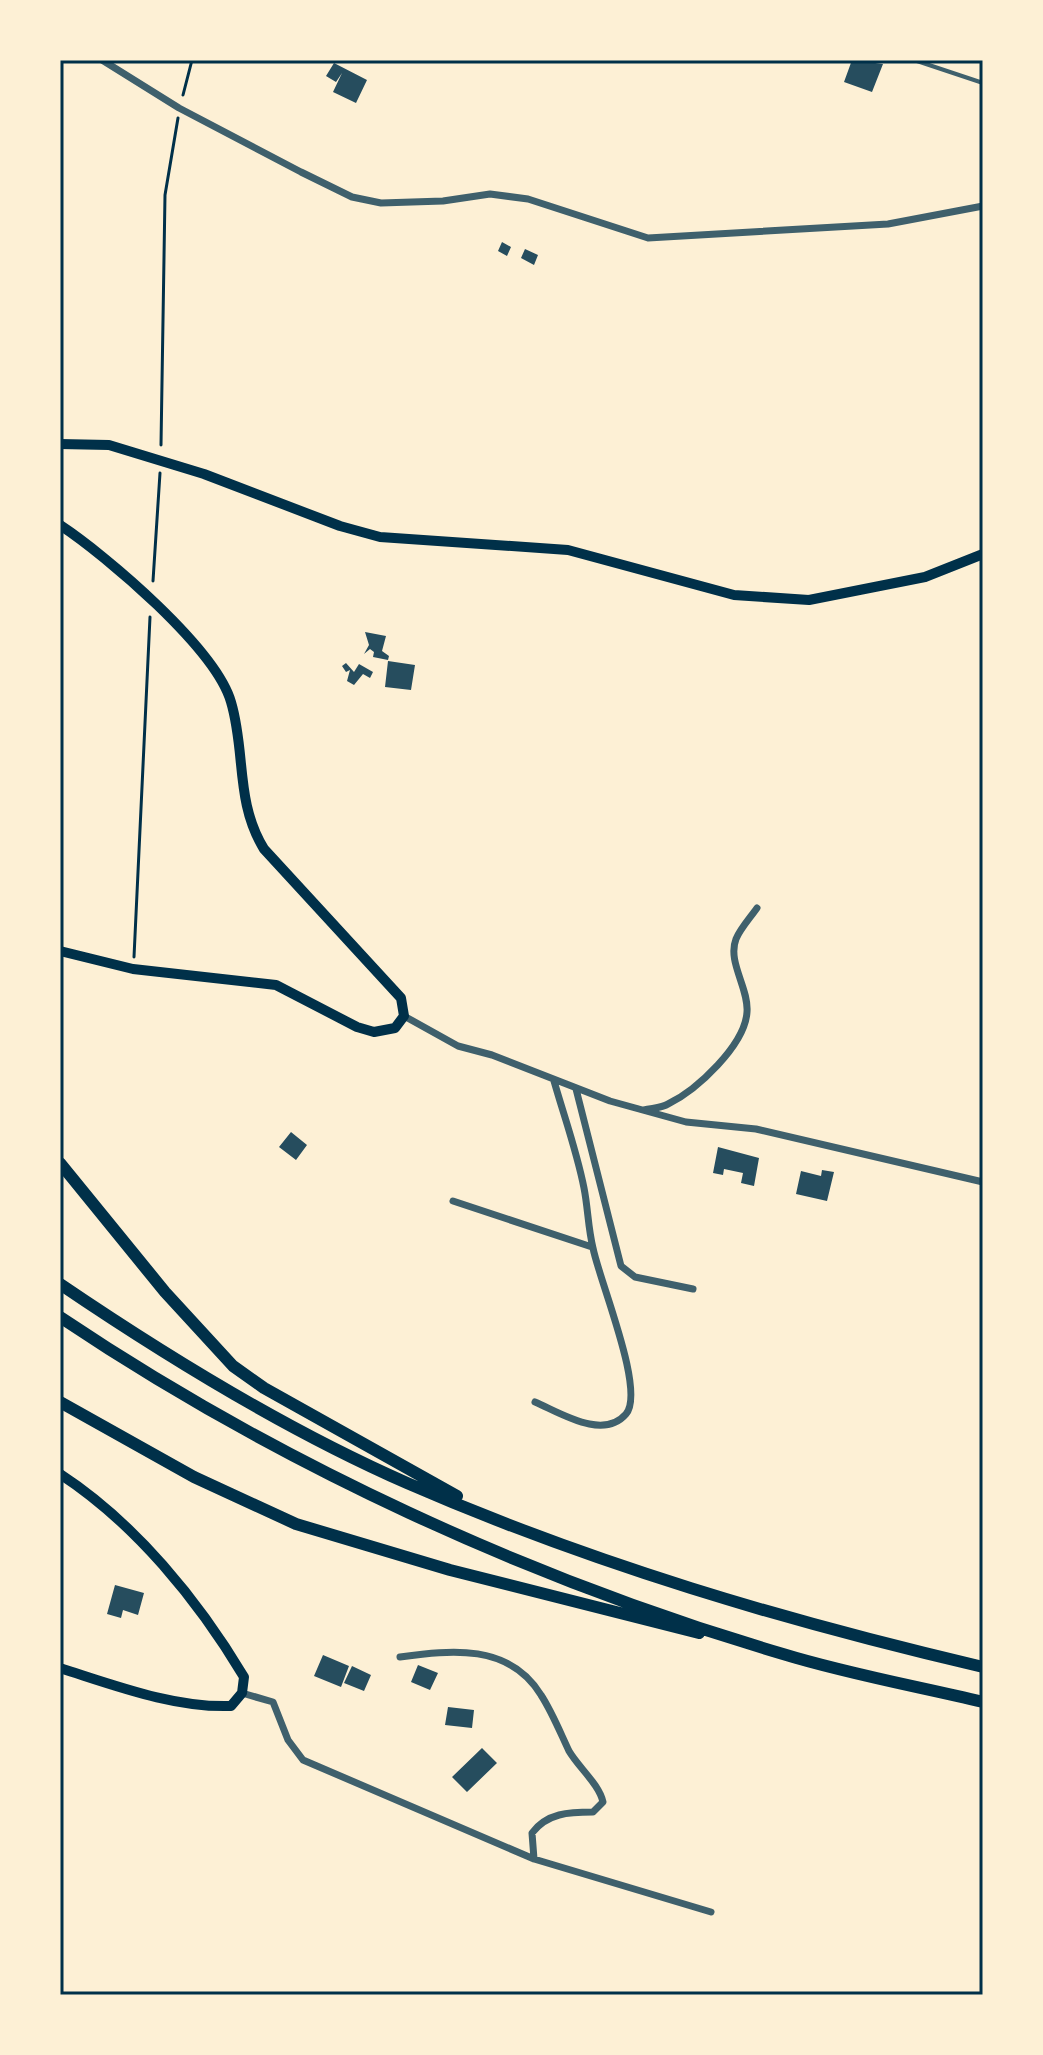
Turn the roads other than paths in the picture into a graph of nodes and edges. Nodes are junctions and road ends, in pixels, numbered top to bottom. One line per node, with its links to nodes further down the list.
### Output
1 (102, 60): 4 (street)
2 (914, 60): 3 (lane)
3 (983, 83)
4 (983, 206)
5 (60, 444): 7 (main road)
6 (60, 525): 10 (main road)
7 (983, 554)
8 (757, 908): 13 (street)
9 (60, 951): 10 (main road)
10 (404, 1016): 11 (street)
11 (554, 1081): 12 (street); 17 (street)
12 (576, 1089): 13 (street); 19 (street)
13 (642, 1110): 15 (street)
14 (60, 1163): 24 (highway)
15 (983, 1182)
16 (453, 1201): 17 (street)
17 (592, 1247): 22 (street)
18 (60, 1284): 24 (highway)
19 (693, 1289)
20 (60, 1317): 25 (highway)
21 (60, 1402): 25 (highway)
22 (535, 1402)
23 (60, 1474): 29 (main road)
24 (505, 1523): 27 (highway)
25 (783, 1654): 30 (highway)
26 (400, 1657): 31 (street)
27 (983, 1667)
28 (60, 1668): 29 (main road)
29 (242, 1693): 31 (street)
30 (983, 1702)
31 (534, 1859): 32 (street)
32 (711, 1912)

